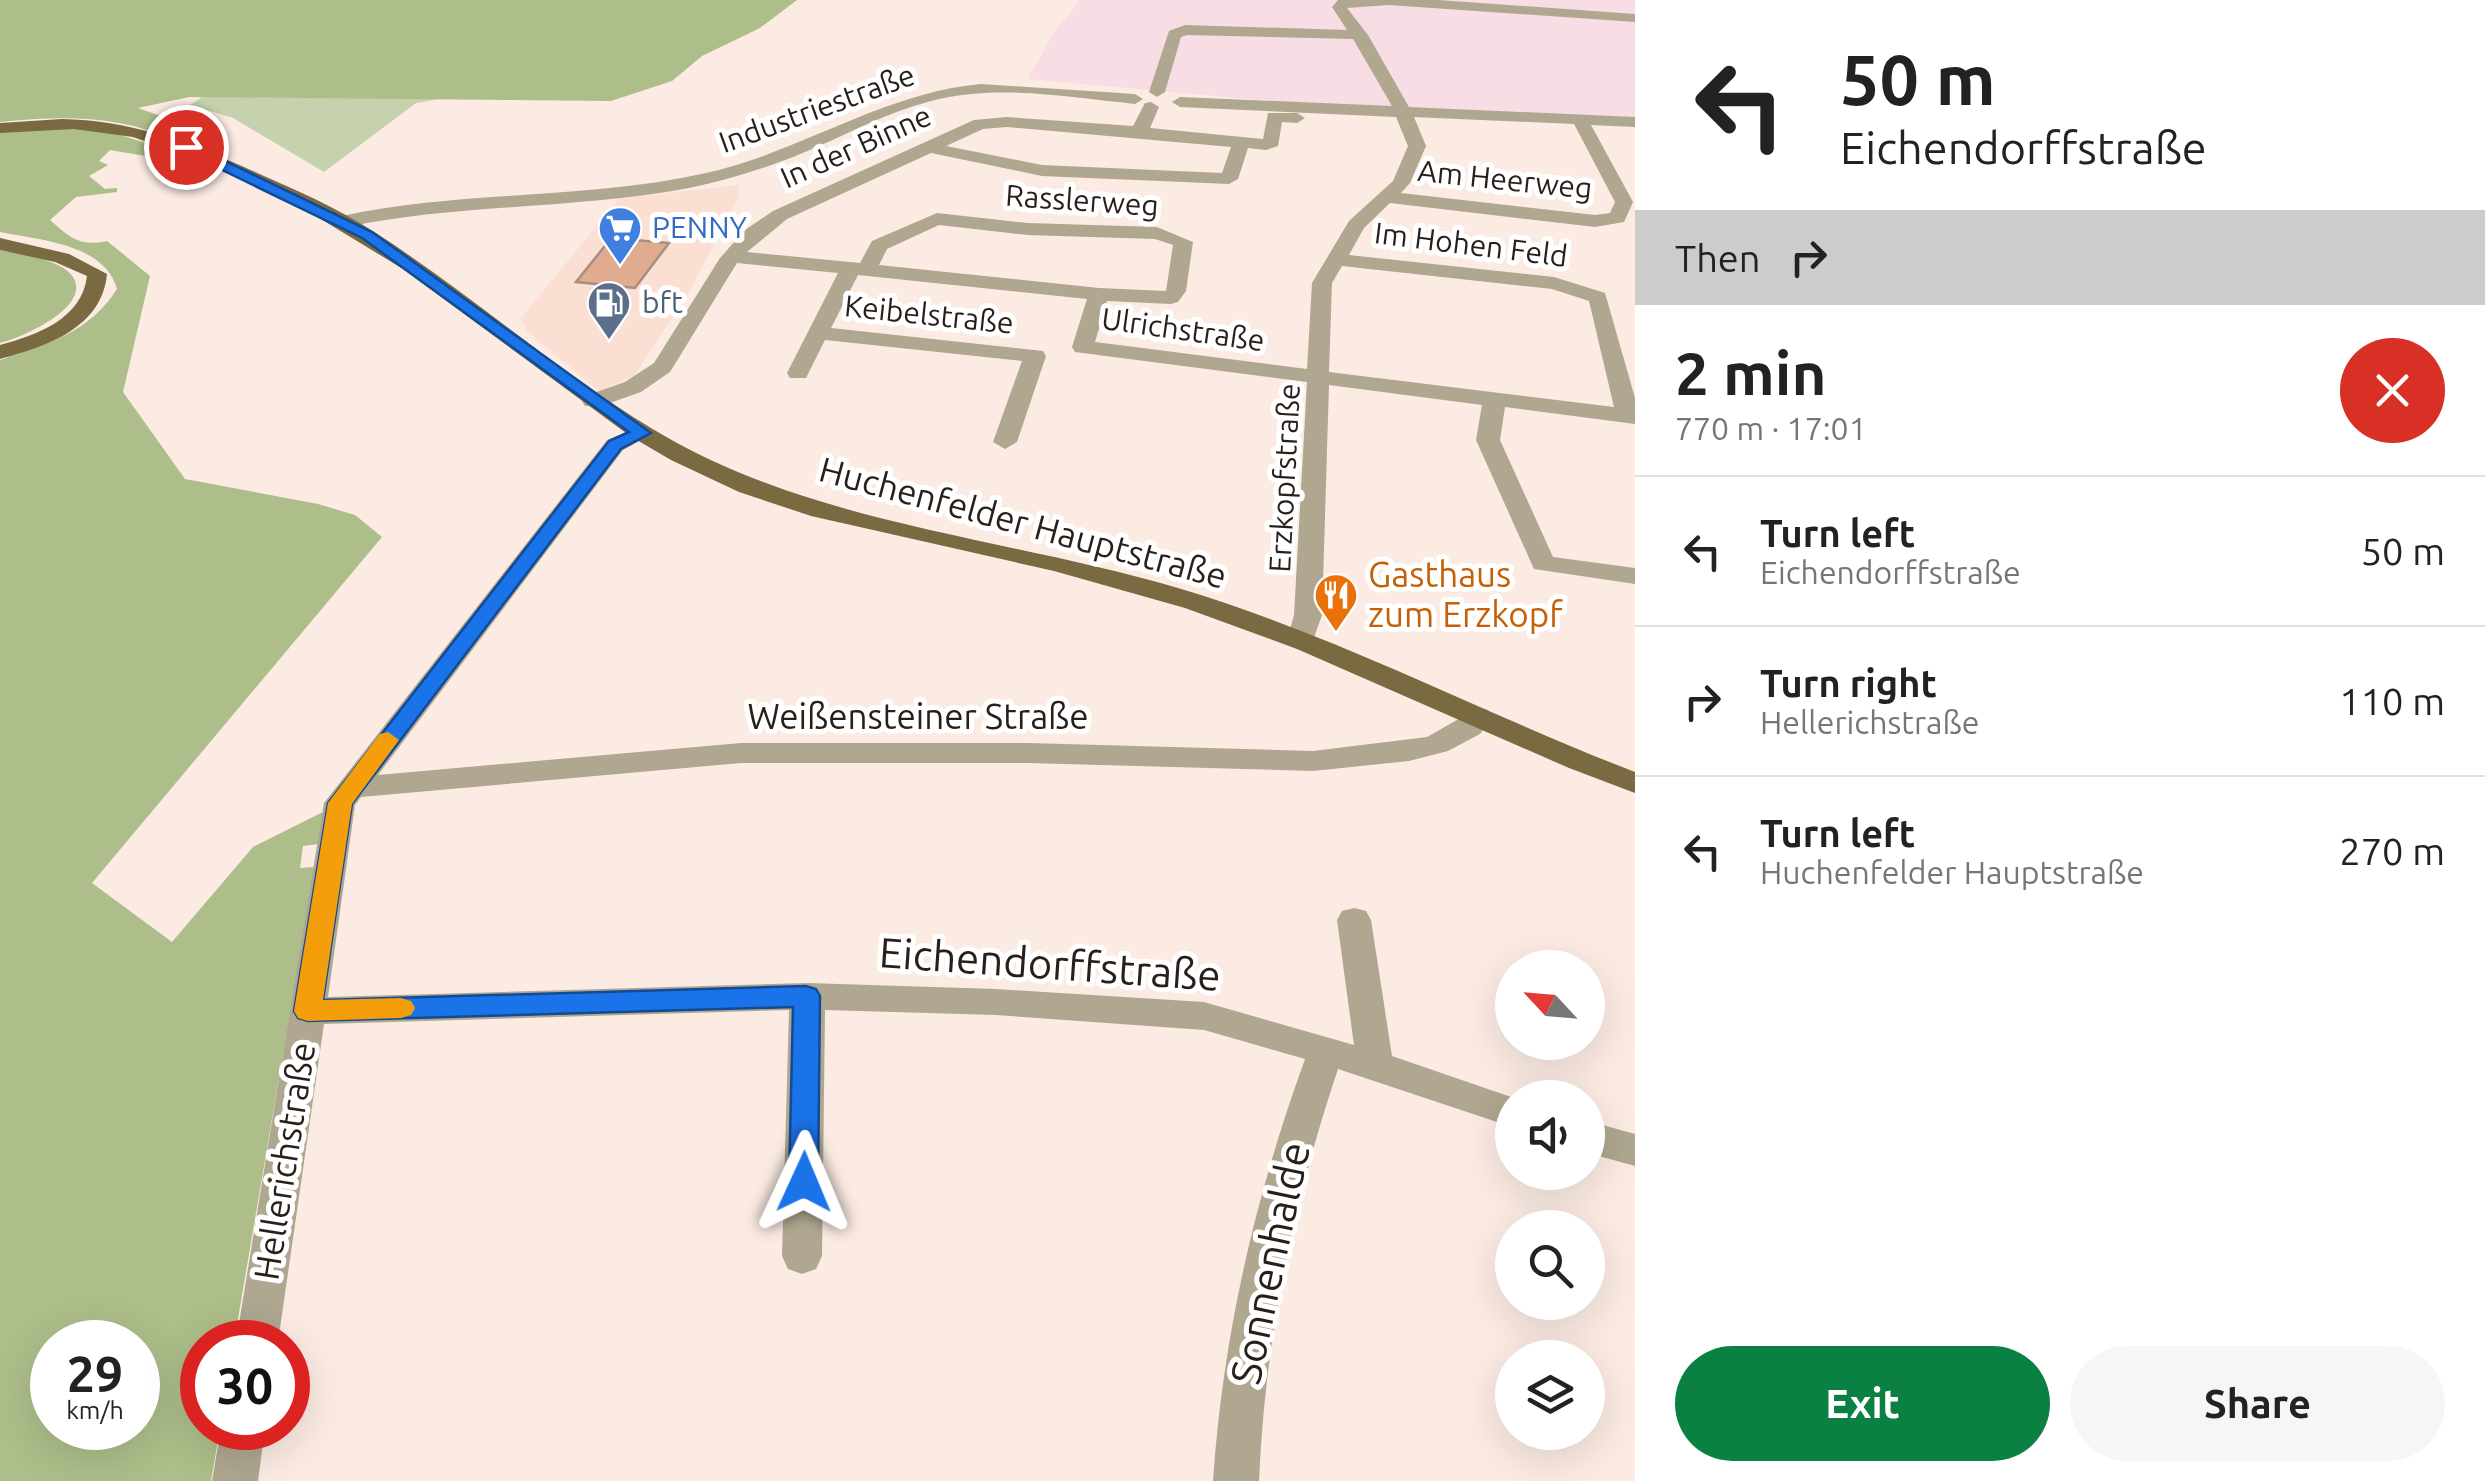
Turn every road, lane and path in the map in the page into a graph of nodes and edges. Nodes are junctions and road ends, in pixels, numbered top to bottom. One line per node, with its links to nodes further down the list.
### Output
1 (1635, 18): 2 (street)
2 (1360, 35): 3 (street); 4 (street)
3 (1148, 99): 4 (street, Industriestraße); 11 (street); 16 (street, Industriestraße)
4 (1406, 112): 8 (street); 14 (street, Erzkopfstraße)
5 (1253, 116): 6 (street)
6 (1274, 117): 7 (street); 12 (street)
7 (1297, 118)
8 (1580, 120): 9 (street); 15 (street, Am Heerweg)
9 (1635, 122)
10 (0, 128): 16 (main road, Huchenfelder Hauptstraße)
11 (1139, 132): 12 (street, In der Binne); 13 (street, In der Binne)
12 (1236, 141): 13 (street)
13 (930, 148): 18 (street, In der Binne)
14 (1386, 197): 15 (street, Am Heerweg); 19 (street, Erzkopfstraße)
15 (1626, 220)
16 (342, 222): 29 (main road, Huchenfelder Hauptstraße)
17 (0, 244): 24 (main road)
18 (732, 256): 20 (street, Ulrichstraße); 29 (street, In der Binne)
19 (1333, 259): 27 (street, Erzkopfstraße); 30 (street, Im Hohen Feld)
20 (859, 269): 21 (street, Ulrichstraße); 21 (street, Rasslerweg); 22 (street, Keibelstraße)
21 (1099, 294): 23 (street, Ulrichstraße)
22 (817, 333): 25 (street, Keibelstraße); 26 (street, Keibelstraße)
23 (1083, 347): 25 (street, Keibelstraße); 27 (street, Ulrichstraße)
24 (0, 352)
25 (1034, 356): 32 (street, Keibelstraße)
26 (798, 373)
27 (1320, 378): 28 (street, Ulrichstraße); 34 (street, Erzkopfstraße)
28 (1494, 398): 30 (street, Ulrichstraße); 33 (street)
29 (593, 401): 31 (main road, Huchenfelder Hauptstraße)
30 (1631, 416)
31 (642, 433): 34 (main road, Huchenfelder Hauptstraße); 37 (street, Hellerichstraße)
32 (1005, 442)
33 (1635, 576)
34 (1301, 640): 35 (main road, Huchenfelder Hauptstraße)
35 (1478, 717): 36 (main road, Huchenfelder Hauptstraße); 37 (street, Weißensteiner Straße)
36 (1635, 783)
37 (350, 788): 40 (street, Hellerichstraße)
38 (1354, 920): 42 (street)
39 (806, 996): 40 (street, Eichendorffstraße); 41 (street, Eichendorffstraße); 46 (street)
40 (308, 1011): 47 (street, Hellerichstraße)
41 (1326, 1050): 42 (street, Eichendorffstraße); 50 (street, Sonnenhalde)
42 (1375, 1065): 43 (street, Eichendorffstraße)
43 (1495, 1106)
44 (1605, 1142): 45 (street)
45 (1635, 1150)
46 (802, 1256)
47 (259, 1320)
48 (240, 1450): 49 (street)
49 (235, 1481)
50 (1236, 1481)

